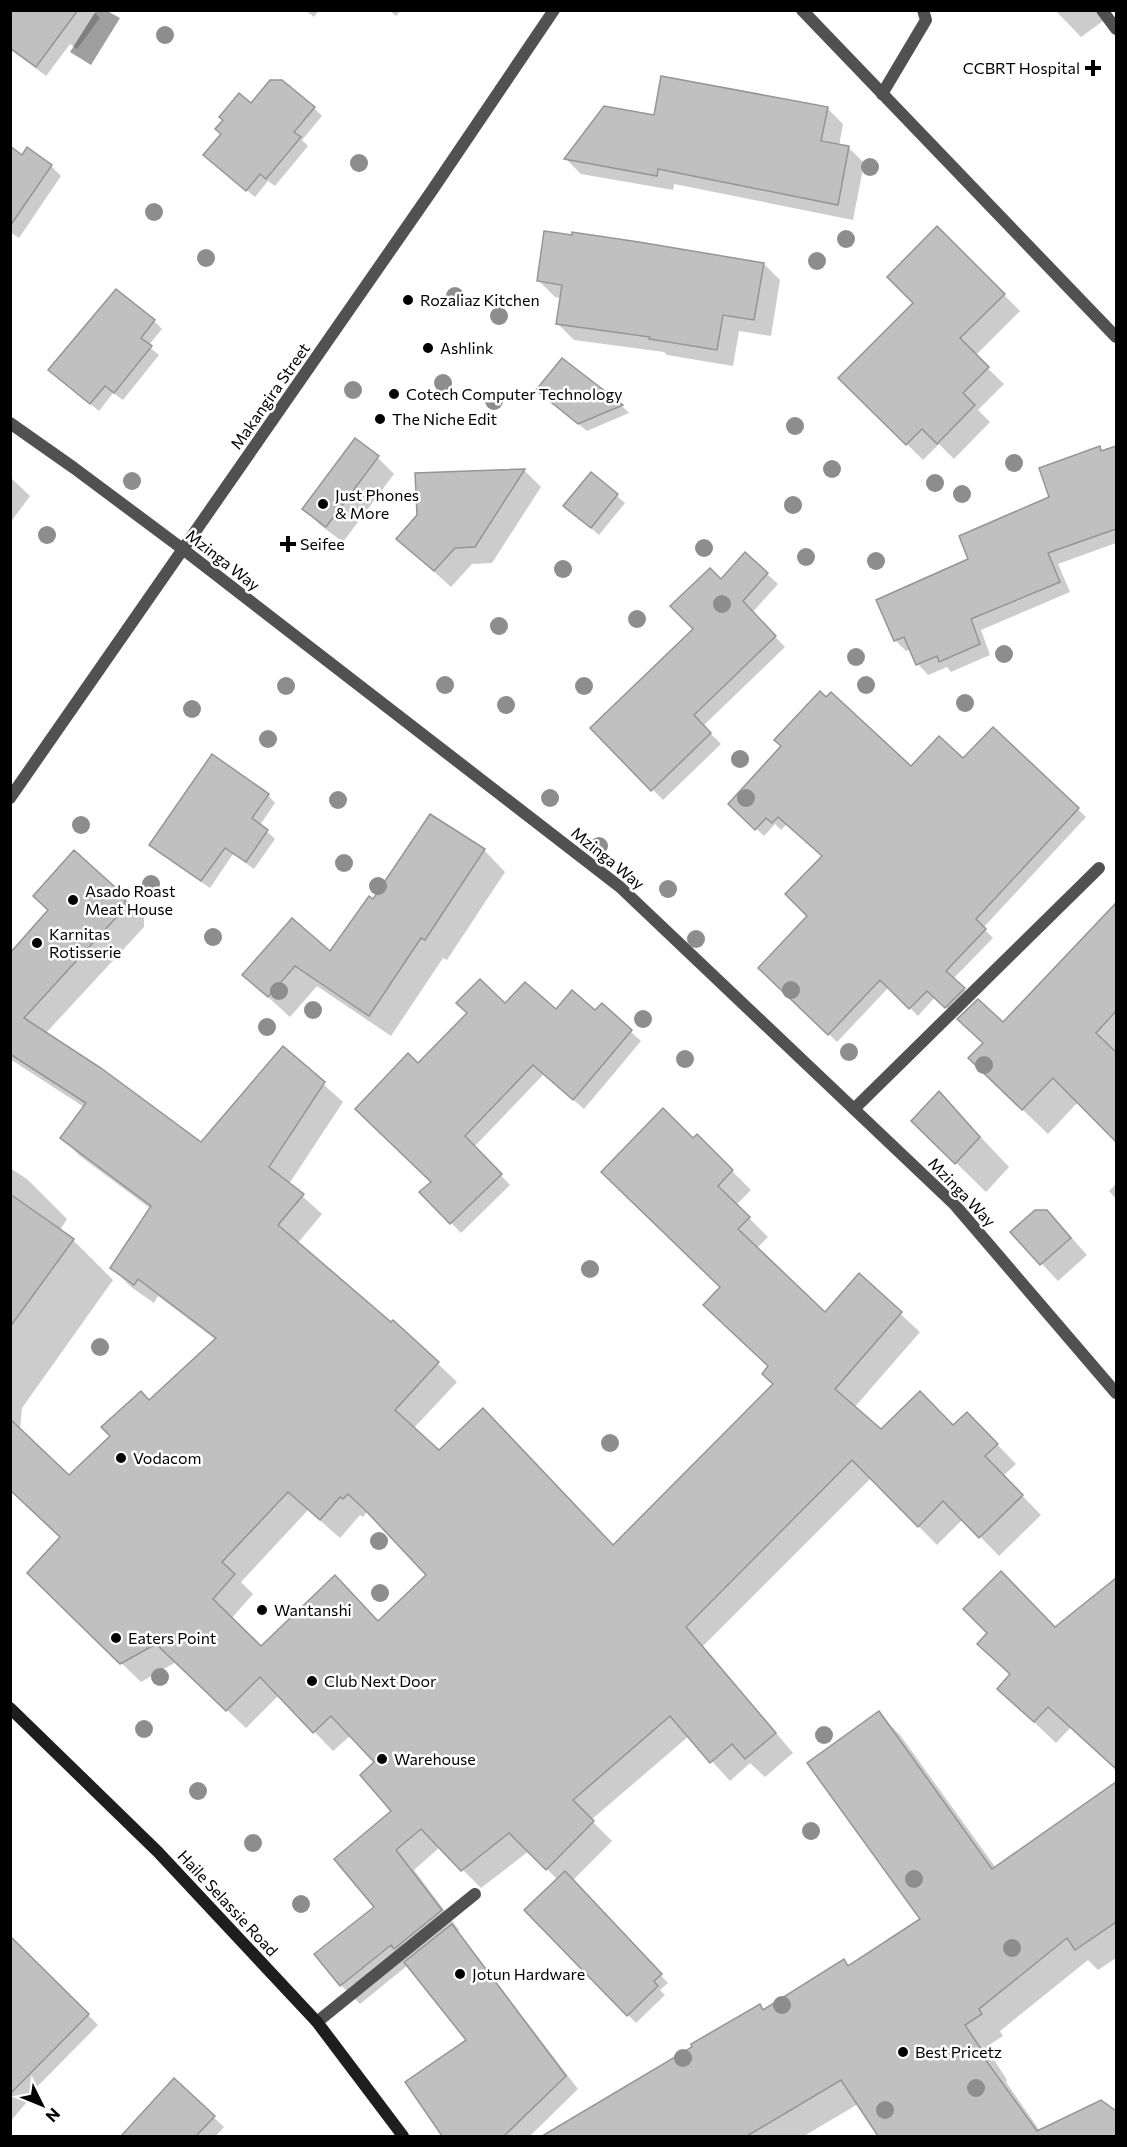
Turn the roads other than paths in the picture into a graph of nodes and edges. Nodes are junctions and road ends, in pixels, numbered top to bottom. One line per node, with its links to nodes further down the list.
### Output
1 (554, 10): 9 (street, Makangira Street)
2 (802, 10): 6 (street)
3 (922, 10): 6 (street)
4 (1102, 10): 5 (street)
5 (1116, 29)
6 (882, 94): 7 (street)
7 (1116, 337)
8 (10, 423): 9 (street, Mzinga Way)
9 (184, 550): 10 (street, Makangira Street); 12 (street, Mzinga Way)
10 (10, 798)
11 (1099, 868): 12 (street)
12 (854, 1109): 13 (street, Mzinga Way)
13 (1116, 1393)
14 (10, 1708): 16 (street, Haile Selassie Road)
15 (475, 1894): 16 (street)
16 (317, 2022): 17 (street, Haile Selassie Road)
17 (404, 2136)

